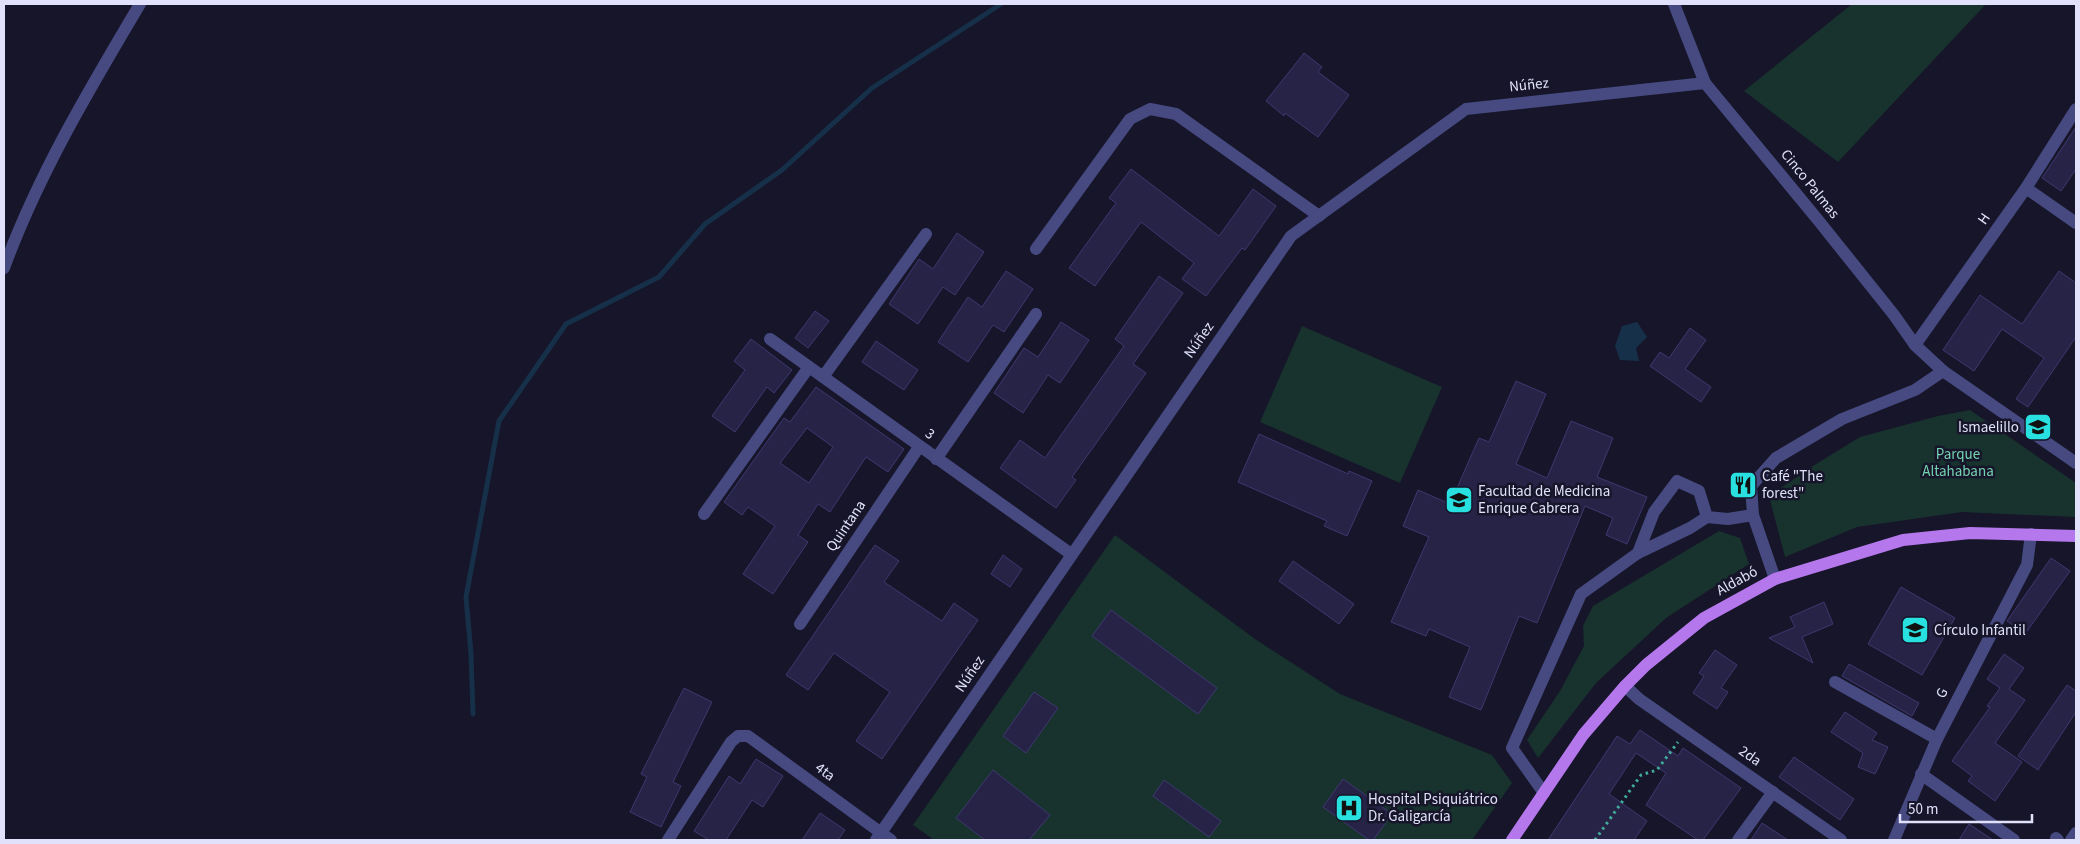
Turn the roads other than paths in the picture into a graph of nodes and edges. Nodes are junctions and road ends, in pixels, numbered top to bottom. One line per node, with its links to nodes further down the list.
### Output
1 (140, 4): 10 (street)
2 (1674, 4): 3 (street, Cinco Palmas)
3 (1705, 82): 6 (street, Núñez); 13 (street, Cinco Palmas)
4 (2076, 109): 5 (street, H)
5 (2026, 188): 7 (street); 13 (street, H)
6 (1319, 216): 9 (street); 26 (street, Núñez)
7 (2076, 224)
8 (926, 234): 16 (street)
9 (1036, 249)
10 (4, 268)
11 (1036, 314): 18 (street)
12 (770, 339): 14 (street, 3)
13 (1915, 345): 15 (street, Cinco Palmas)
14 (809, 367): 16 (street, 3); 20 (street)
15 (1943, 371): 19 (street, Cinco Palmas); 21 (street)
16 (823, 377): 17 (street, 3)
17 (919, 447): 18 (street, 3); 28 (street, Quintana)
18 (936, 459): 26 (street, 3)
19 (2076, 463)
20 (704, 514)
21 (1753, 515): 22 (street); 27 (street)
22 (1707, 517): 25 (street); 25 (street)
23 (2031, 534): 24 (main road, Aldabó); 27 (main road, Aldabó); 31 (street, G)
24 (2076, 536)
25 (1638, 553): 34 (street)
26 (1071, 554): 36 (street, Núñez)
27 (1775, 579): 30 (main road, Aldabó)
28 (800, 624)
29 (1835, 682): 31 (street)
30 (1625, 686): 33 (street, 2da); 34 (main road, Aldabó)
31 (1937, 739): 32 (street, G)
32 (1922, 774): 41 (street, G); 42 (street)
33 (1773, 792): 39 (street); 40 (street, 2da)
34 (1544, 793): 38 (main road, Aldabó)
35 (2076, 833): 43 (street)
36 (883, 838): 37 (street, 4ta)
37 (668, 840)
38 (1512, 840)
39 (1738, 840)
40 (1841, 840)
41 (1894, 840)
42 (2014, 840)
43 (2071, 840)

